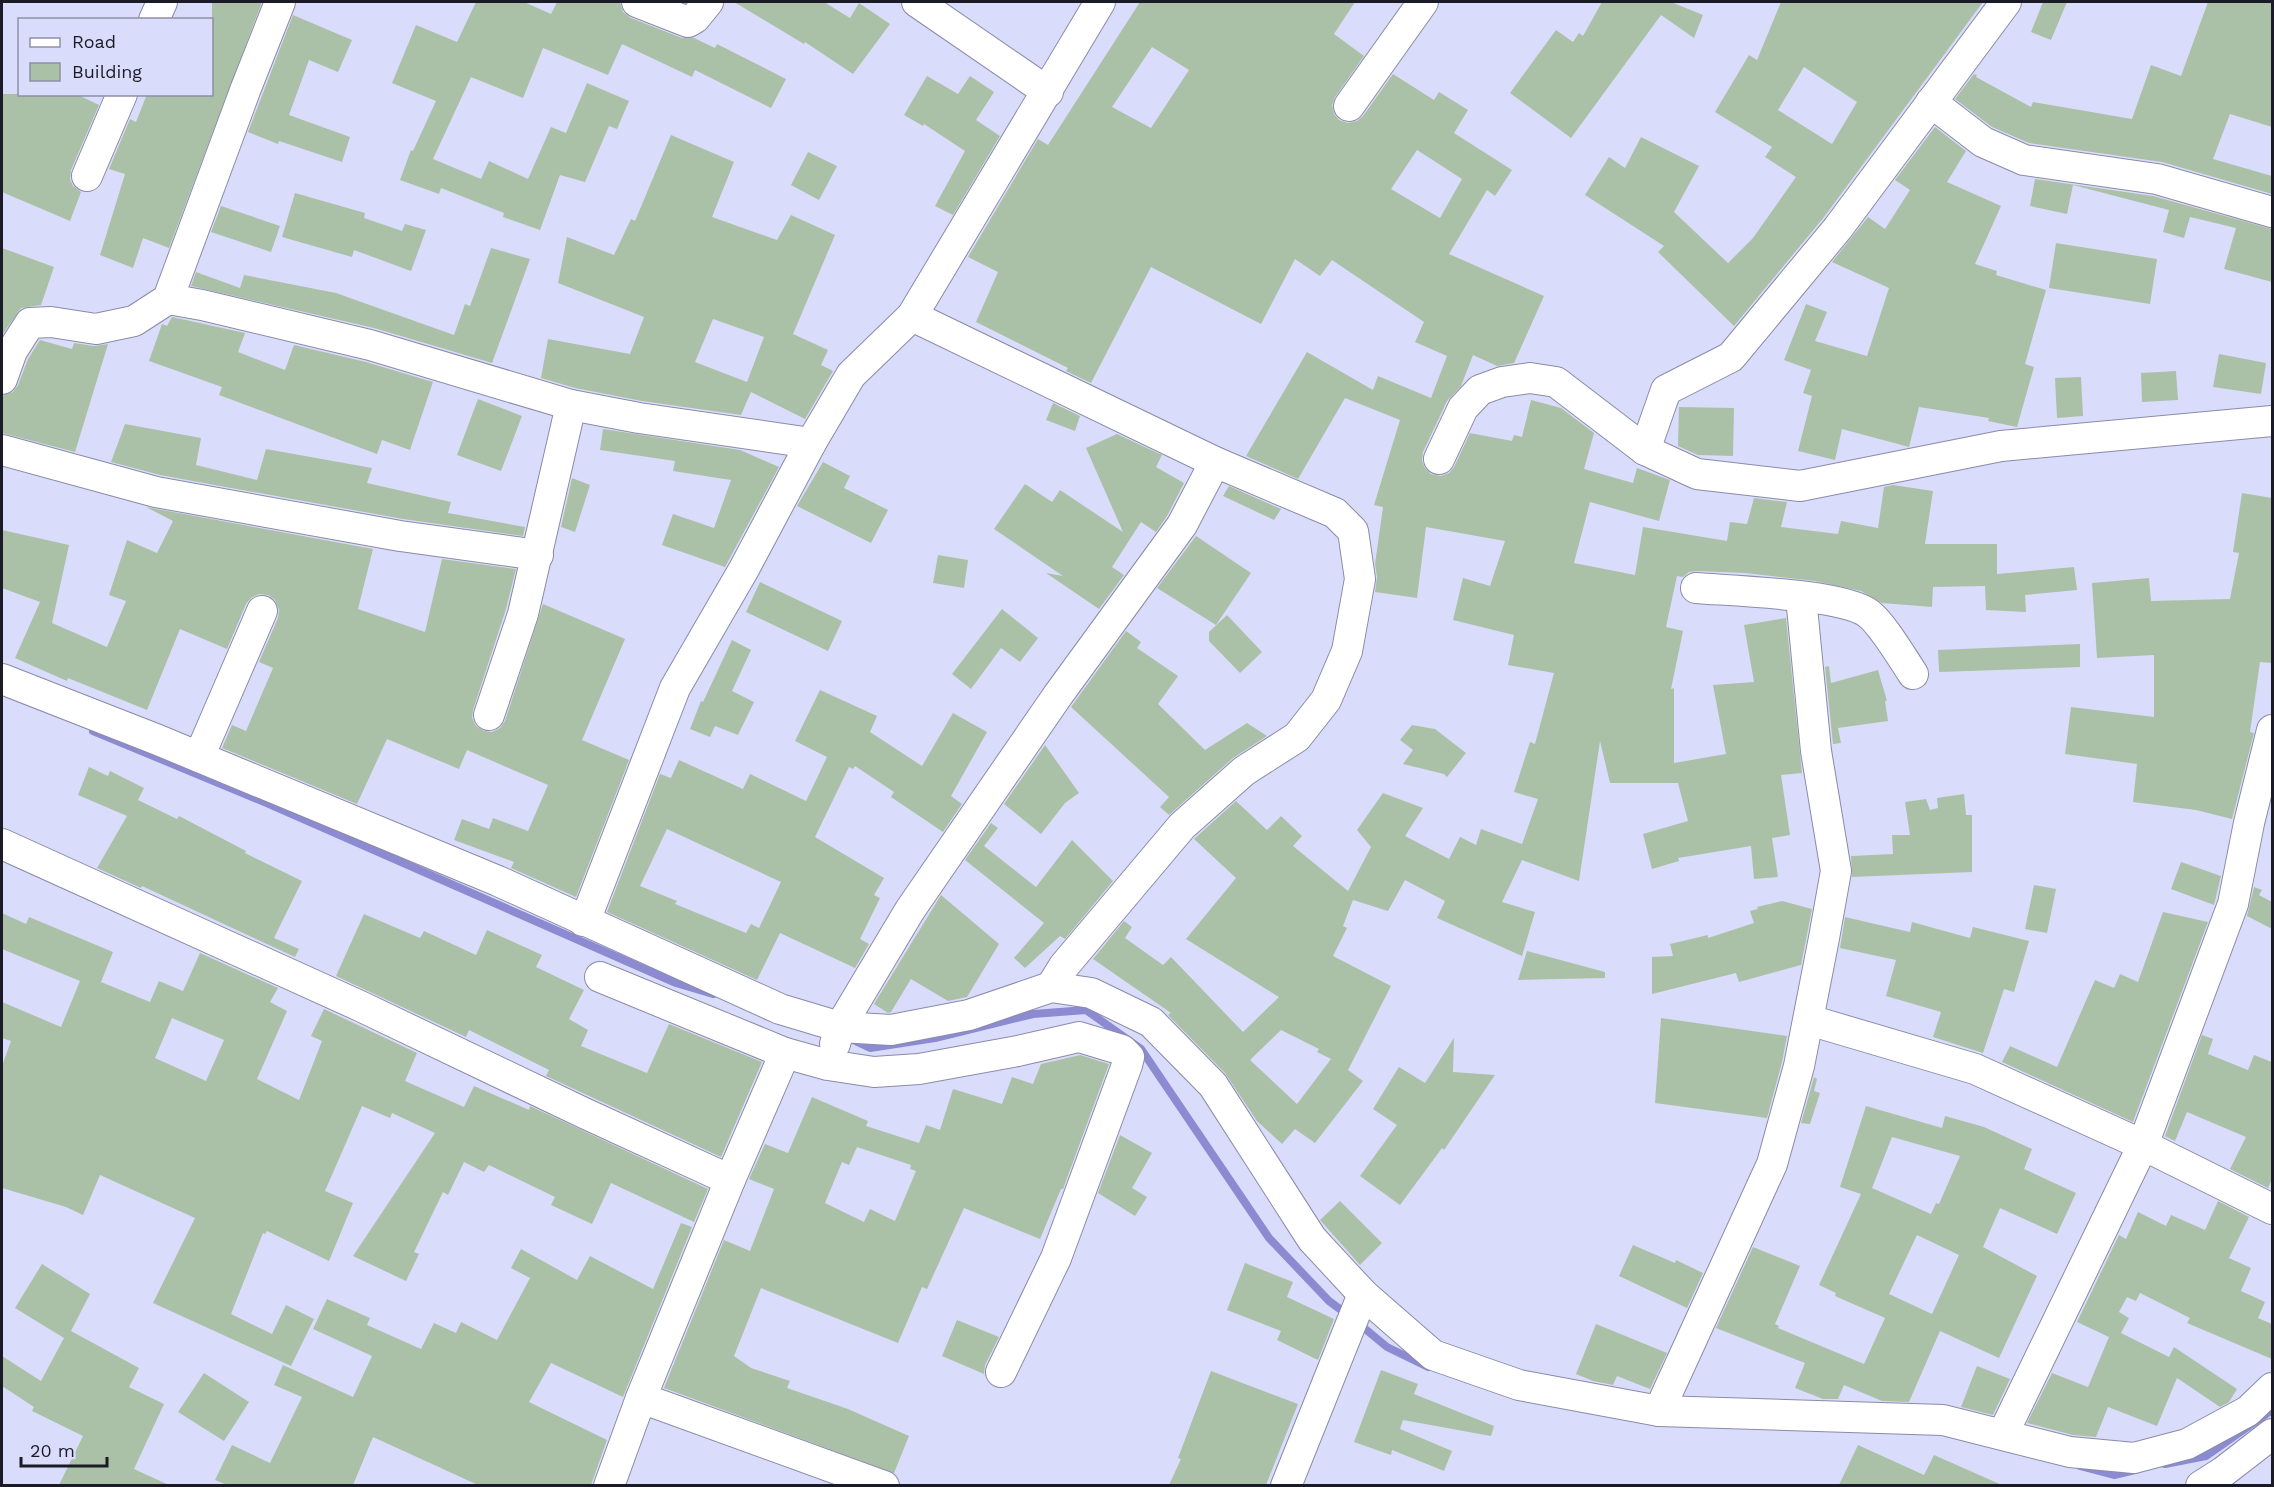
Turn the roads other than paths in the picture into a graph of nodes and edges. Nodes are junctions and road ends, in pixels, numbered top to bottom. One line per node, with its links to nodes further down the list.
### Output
1 (162, 2): 9 (street)
2 (280, 2): 16 (street)
3 (637, 2): 4 (street)
4 (708, 2)
5 (917, 2): 10 (street)
6 (1100, 2): 10 (street)
7 (1423, 2): 13 (street)
8 (2006, 2): 12 (street)
9 (155, 18)
10 (1048, 92): 17 (street)
11 (121, 96): 14 (street)
12 (1931, 102): 15 (street); 23 (street)
13 (1349, 106)
14 (87, 176)
15 (2272, 212)
16 (168, 299): 18 (street); 19 (street)
17 (912, 316): 21 (street); 25 (street)
18 (2, 379)
19 (571, 405): 21 (street); 26 (street)
20 (2272, 421): 23 (street)
21 (811, 443): 36 (street)
22 (2, 450): 26 (street)
23 (1645, 450): 24 (street)
24 (1439, 459)
25 (1215, 462): 38 (street); 40 (street)
26 (538, 555): 32 (street)
27 (1696, 588): 28 (street)
28 (1801, 597): 30 (street); 39 (street)
29 (262, 610): 34 (street)
30 (1913, 674)
31 (2, 679): 34 (street)
32 (489, 715)
33 (2272, 730): 43 (street)
34 (199, 757): 36 (street)
35 (2, 844): 44 (street)
36 (583, 921): 40 (street)
37 (600, 977): 41 (street)
38 (1051, 987): 40 (street); 46 (street)
39 (1809, 1020): 43 (street); 50 (street)
40 (840, 1027): 42 (street)
41 (785, 1053): 42 (street); 44 (street)
42 (828, 1065): 47 (street)
43 (2143, 1145): 45 (street); 51 (street)
44 (730, 1179): 49 (street)
45 (2272, 1209)
46 (1363, 1294): 50 (street); 55 (street)
47 (1001, 1371)
48 (2272, 1388): 51 (street)
49 (641, 1398): 53 (street); 54 (street)
50 (1659, 1411): 51 (street)
51 (2003, 1434)
52 (2272, 1434): 56 (street)
53 (609, 1485)
54 (884, 1485)
55 (1286, 1485)
56 (2201, 1485)

